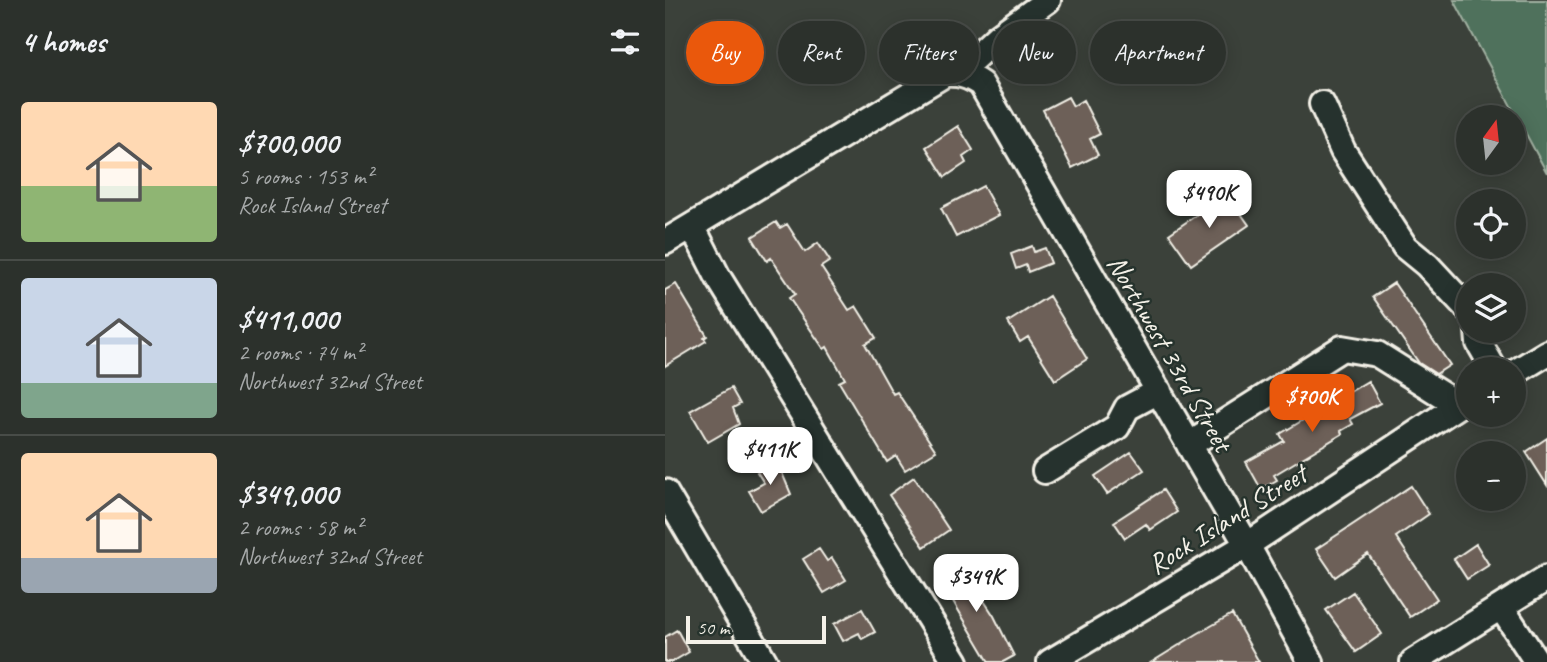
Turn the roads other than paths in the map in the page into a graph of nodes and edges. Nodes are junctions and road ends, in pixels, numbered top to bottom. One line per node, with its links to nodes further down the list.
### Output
1 (1048, 0): 2 (street)
2 (979, 58)
3 (979, 83): 11 (street, Northwest 33rd Street)
4 (928, 84): 6 (street)
5 (1322, 104): 8 (street)
6 (692, 226): 7 (street); 21 (street)
7 (665, 242)
8 (1456, 296)
9 (1547, 353): 10 (street)
10 (1526, 366)
11 (1159, 391): 14 (street, Northwest 33rd Street); 15 (street)
12 (1456, 398): 14 (street)
13 (1456, 407): 17 (street, Rock Island Street)
14 (1189, 444): 17 (street, Northwest 33rd Street)
15 (1045, 471)
16 (665, 492): 20 (street)
17 (1247, 545): 22 (street, Rock Island Street); 23 (street, Northwest 33rd Street)
18 (1547, 578): 19 (street)
19 (1501, 607): 24 (street); 25 (street)
20 (765, 662)
21 (956, 662)
22 (1050, 662)
23 (1311, 662)
24 (1413, 662)
25 (1537, 662)

